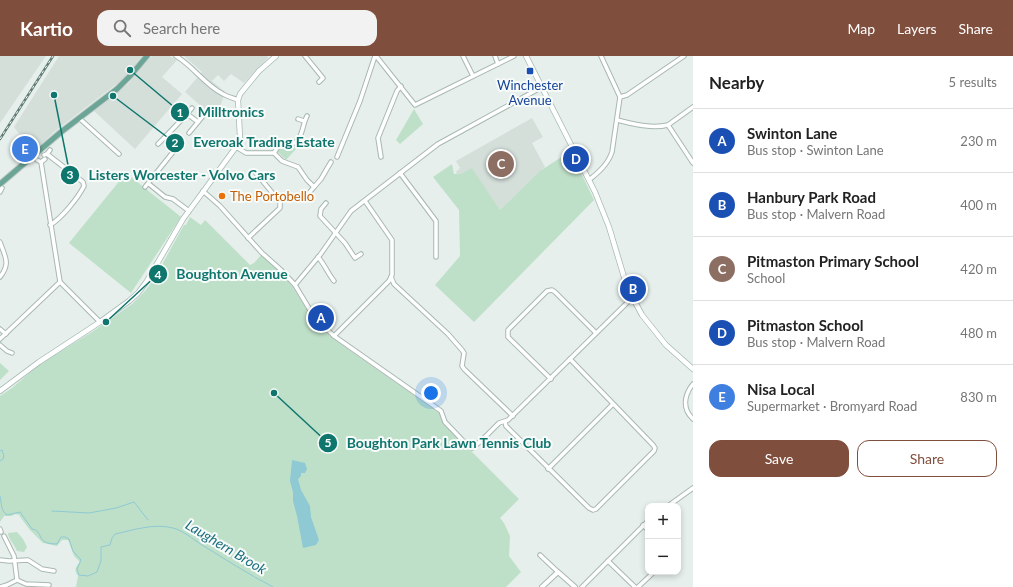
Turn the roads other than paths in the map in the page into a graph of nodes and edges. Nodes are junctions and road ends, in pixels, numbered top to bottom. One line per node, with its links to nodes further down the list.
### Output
1 (147, 56): 24 (main road)
2 (176, 56): 18 (street)
3 (305, 56): 14 (street)
4 (375, 56): 15 (street); 38 (street)
5 (464, 56): 13 (street)
6 (494, 56): 12 (street)
7 (514, 56): 12 (street)
8 (526, 56): 16 (main road)
9 (601, 56): 17 (street)
10 (684, 56): 17 (street)
11 (273, 57): 18 (main road)
12 (498, 64): 13 (street)
13 (473, 76): 15 (street)
14 (319, 82)
15 (401, 86): 39 (street)
16 (542, 87): 47 (street); 48 (main road)
17 (620, 97): 26 (street)
18 (238, 100): 33 (main road)
19 (693, 107): 29 (street)
20 (192, 108): 21 (street)
21 (187, 114): 28 (street); 31 (street)
22 (203, 116): 28 (street)
23 (307, 116): 27 (street)
24 (80, 118): 36 (street); 50 (main road)
25 (298, 119): 27 (street)
26 (617, 120): 29 (street); 48 (street)
27 (304, 121): 35 (street)
28 (198, 122): 30 (street)
29 (668, 125): 43 (street)
30 (189, 133)
31 (166, 136): 32 (street); 49 (street)
32 (158, 144)
33 (236, 147): 35 (street); 53 (main road)
34 (50, 150): 37 (street)
35 (274, 153): 51 (street)
36 (118, 154)
37 (46, 156): 41 (street); 58 (street)
38 (337, 157)
39 (381, 157)
40 (37, 160): 41 (street)
41 (41, 162): 58 (street)
42 (331, 162): 45 (street)
43 (693, 163)
44 (323, 164): 45 (street)
45 (328, 167): 51 (street)
46 (255, 172): 60 (street)
47 (400, 173): 55 (street); 64 (street)
48 (589, 180): 72 (main road)
49 (149, 184): 52 (street); 57 (street)
50 (1, 187)
51 (314, 187): 54 (street)
52 (145, 188)
53 (203, 191): 57 (main road); 60 (street)
54 (309, 193)
55 (365, 201): 59 (street); 68 (street)
56 (326, 203): 59 (street)
57 (189, 211): 73 (main road)
58 (50, 225): 70 (street)
59 (336, 234): 62 (street); 63 (street)
60 (248, 238): 71 (street)
61 (0, 242): 66 (street)
62 (361, 254)
63 (318, 257): 69 (street); 71 (street)
64 (436, 257)
65 (0, 259): 66 (street)
66 (6, 259): 67 (street)
67 (0, 277)
68 (391, 278): 77 (street); 87 (street)
69 (334, 281)
70 (60, 282): 73 (street); 76 (street)
71 (296, 285): 77 (street)
72 (633, 297): 75 (street); 82 (main road)
73 (100, 322): 85 (main road)
74 (0, 329): 76 (street)
75 (596, 333): 81 (street); 83 (street)
76 (6, 334): 78 (street)
77 (334, 336): 89 (street)
78 (0, 340)
79 (0, 345): 80 (street)
80 (12, 353)
81 (570, 359): 83 (street); 86 (street)
82 (693, 369)
83 (551, 379): 87 (street)
84 (693, 384): 88 (street)
85 (0, 392)
86 (613, 404): 90 (street); 90 (street)
87 (513, 416): 89 (street)
88 (693, 419)
89 (505, 422): 90 (street)
90 (548, 469)
91 (693, 488): 92 (street)
92 (672, 503)
93 (644, 525): 98 (street)
94 (4, 536): 97 (street)
95 (540, 555): 100 (street)
96 (0, 560): 97 (street)
97 (14, 561): 99 (street); 102 (street)
98 (608, 561): 107 (street); 108 (street)
99 (54, 571)
100 (558, 572): 105 (street); 106 (street)
101 (651, 575): 109 (street)
102 (17, 580): 103 (street); 104 (street)
103 (49, 585)
104 (0, 586)
105 (542, 587)
106 (575, 587)
107 (582, 587)
108 (635, 587)
109 (638, 587)

